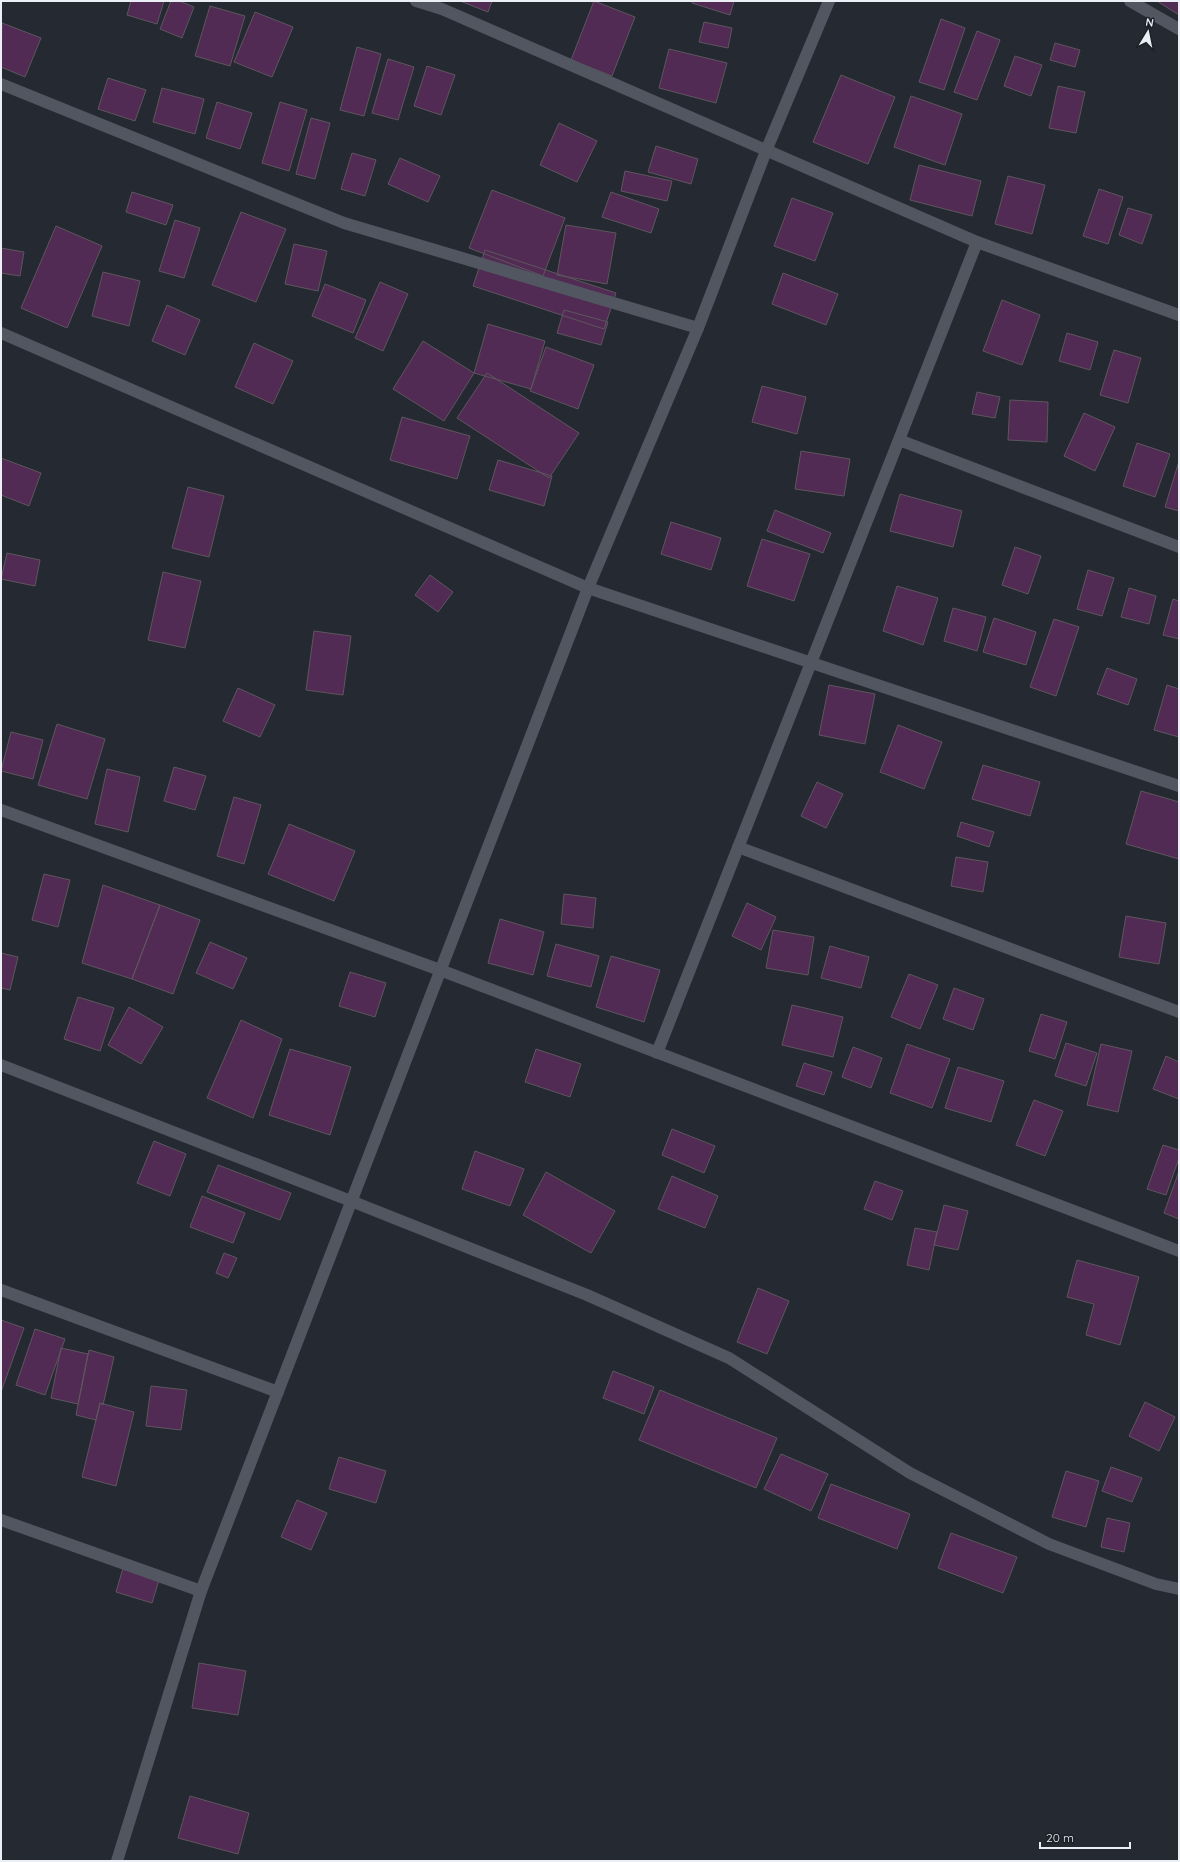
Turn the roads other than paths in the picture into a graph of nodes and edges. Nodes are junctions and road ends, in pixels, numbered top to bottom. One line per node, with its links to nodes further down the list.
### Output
1 (416, 1): 6 (street)
2 (829, 1): 6 (street)
3 (1130, 1): 4 (street)
4 (1179, 29)
5 (1, 84): 9 (street)
6 (766, 151): 7 (street); 9 (street)
7 (977, 242): 8 (street); 11 (street)
8 (1179, 315)
9 (698, 328): 13 (street)
10 (1, 333): 13 (street)
11 (899, 440): 12 (street); 14 (street)
12 (1179, 547)
13 (588, 588): 14 (street); 18 (street)
14 (811, 663): 15 (street); 17 (street)
15 (1179, 786)
16 (1, 810): 18 (street)
17 (738, 847): 19 (street); 20 (street)
18 (440, 970): 20 (street); 22 (street)
19 (1179, 1012)
20 (657, 1053): 23 (street)
21 (1, 1065): 22 (street)
22 (352, 1201): 25 (street); 27 (street)
23 (1179, 1251)
24 (1, 1290): 25 (street)
25 (278, 1392): 28 (street)
26 (1, 1520): 28 (street)
27 (1179, 1589)
28 (201, 1591): 29 (street)
29 (117, 1861)

